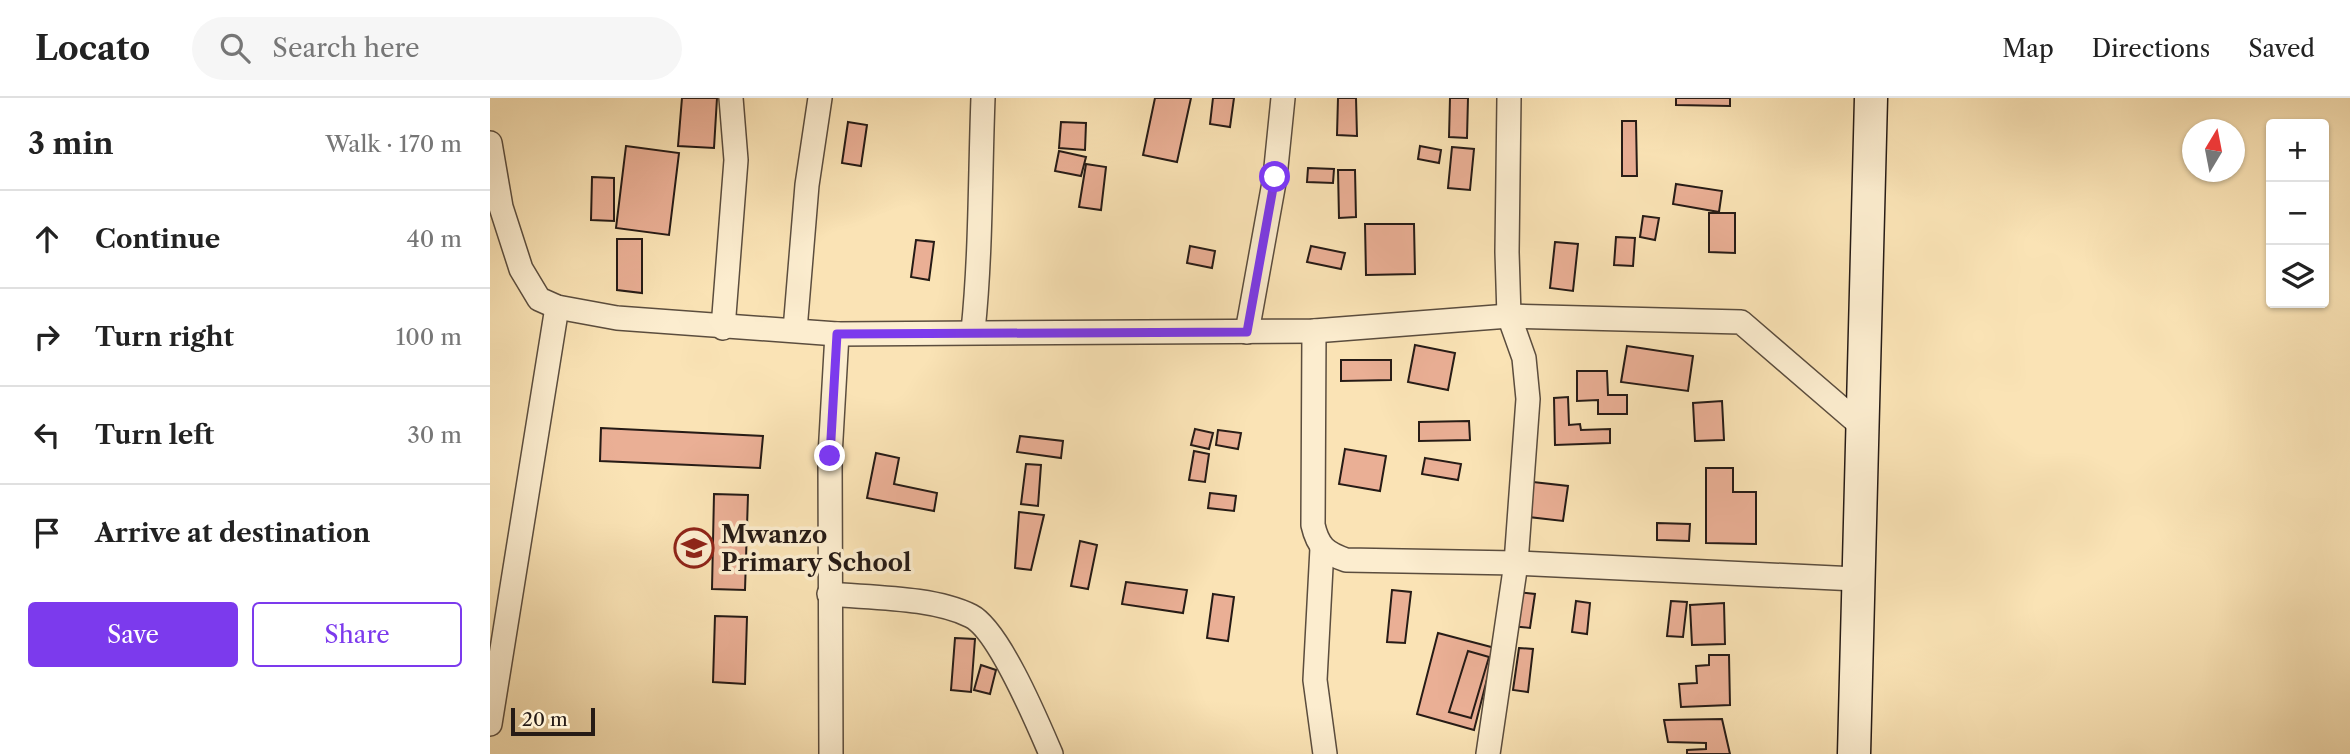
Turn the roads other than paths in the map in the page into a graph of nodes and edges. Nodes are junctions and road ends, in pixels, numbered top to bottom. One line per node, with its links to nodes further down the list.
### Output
1 (731, 98): 10 (street)
2 (820, 98): 11 (street)
3 (983, 98): 12 (street)
4 (1283, 98): 14 (street)
5 (1509, 98): 9 (street)
6 (1871, 98): 16 (street)
7 (490, 144): 8 (street)
8 (557, 306): 10 (street); 21 (street)
9 (1509, 316): 13 (street); 16 (street); 18 (street)
10 (723, 328): 11 (street)
11 (795, 330): 15 (street)
12 (973, 331): 14 (street); 15 (street)
13 (1314, 331): 14 (street); 17 (street)
14 (1247, 332)
15 (837, 334): 20 (street)
16 (1864, 428): 19 (street)
17 (1322, 548): 18 (street); 24 (street)
18 (1516, 563): 19 (street); 25 (street)
19 (1856, 579): 26 (street)
20 (829, 594): 22 (street); 23 (street)
21 (490, 724)
22 (831, 754)
23 (1051, 754)
24 (1325, 754)
25 (1488, 754)
26 (1854, 754)

